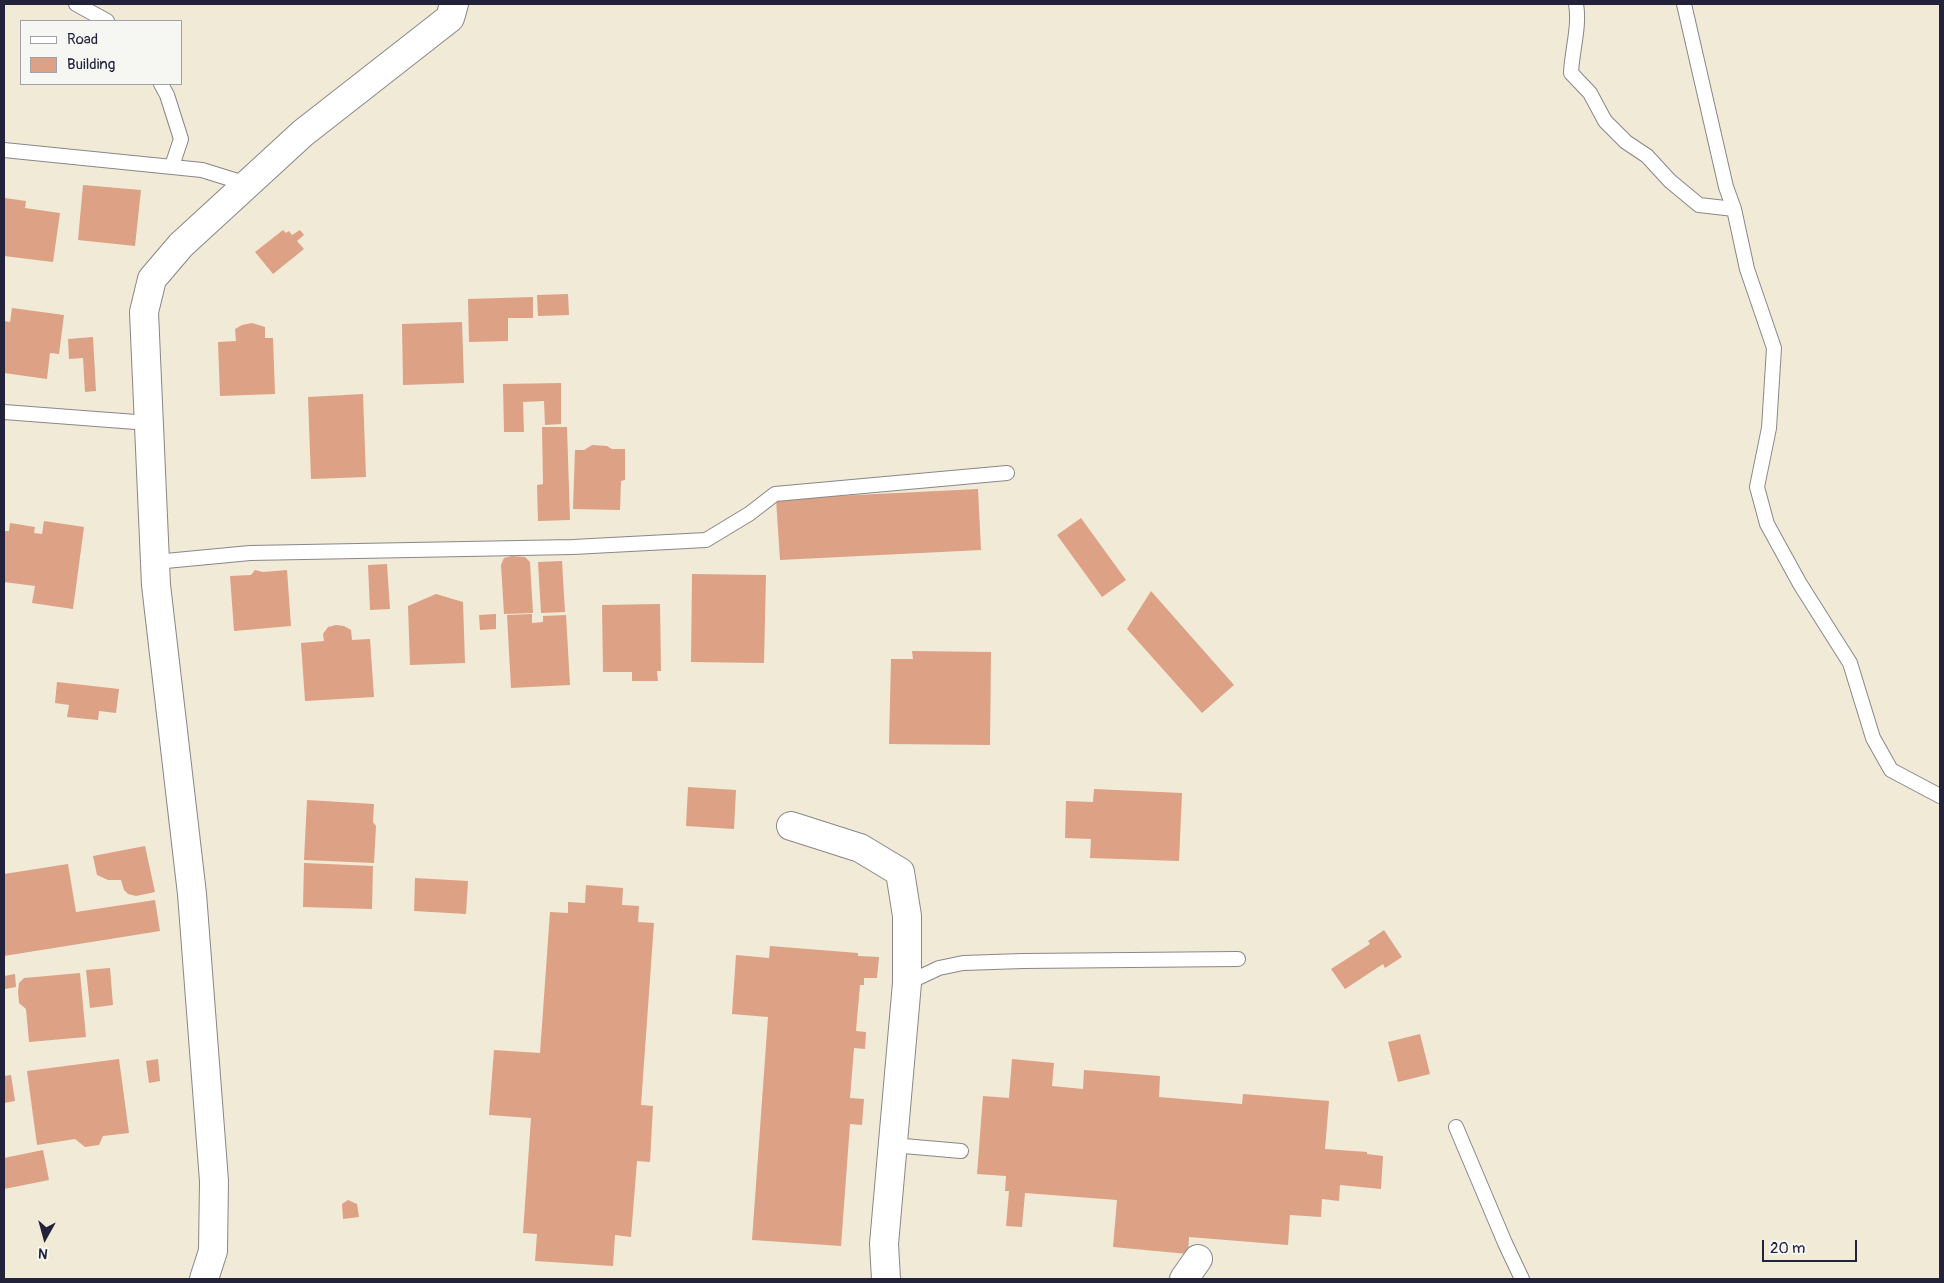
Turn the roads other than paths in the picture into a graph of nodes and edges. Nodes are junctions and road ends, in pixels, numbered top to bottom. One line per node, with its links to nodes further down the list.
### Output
1 (76, 4): 5 (lane)
2 (454, 4): 9 (street)
3 (1576, 4): 10 (lane)
4 (1684, 4): 10 (lane)
5 (105, 20)
6 (162, 85): 8 (lane)
7 (4, 150): 8 (lane)
8 (172, 166): 9 (lane)
9 (247, 184): 12 (street)
10 (1734, 209): 15 (lane)
11 (4, 412): 12 (lane)
12 (149, 423): 14 (street)
13 (1007, 473): 14 (lane)
14 (155, 562): 22 (street)
15 (1940, 796)
16 (791, 826): 18 (street)
17 (1238, 959): 18 (lane)
18 (907, 983): 20 (street)
19 (1456, 1127): 24 (lane)
20 (892, 1145): 21 (lane); 23 (street)
21 (961, 1151)
22 (204, 1279)
23 (886, 1279)
24 (1522, 1279)

